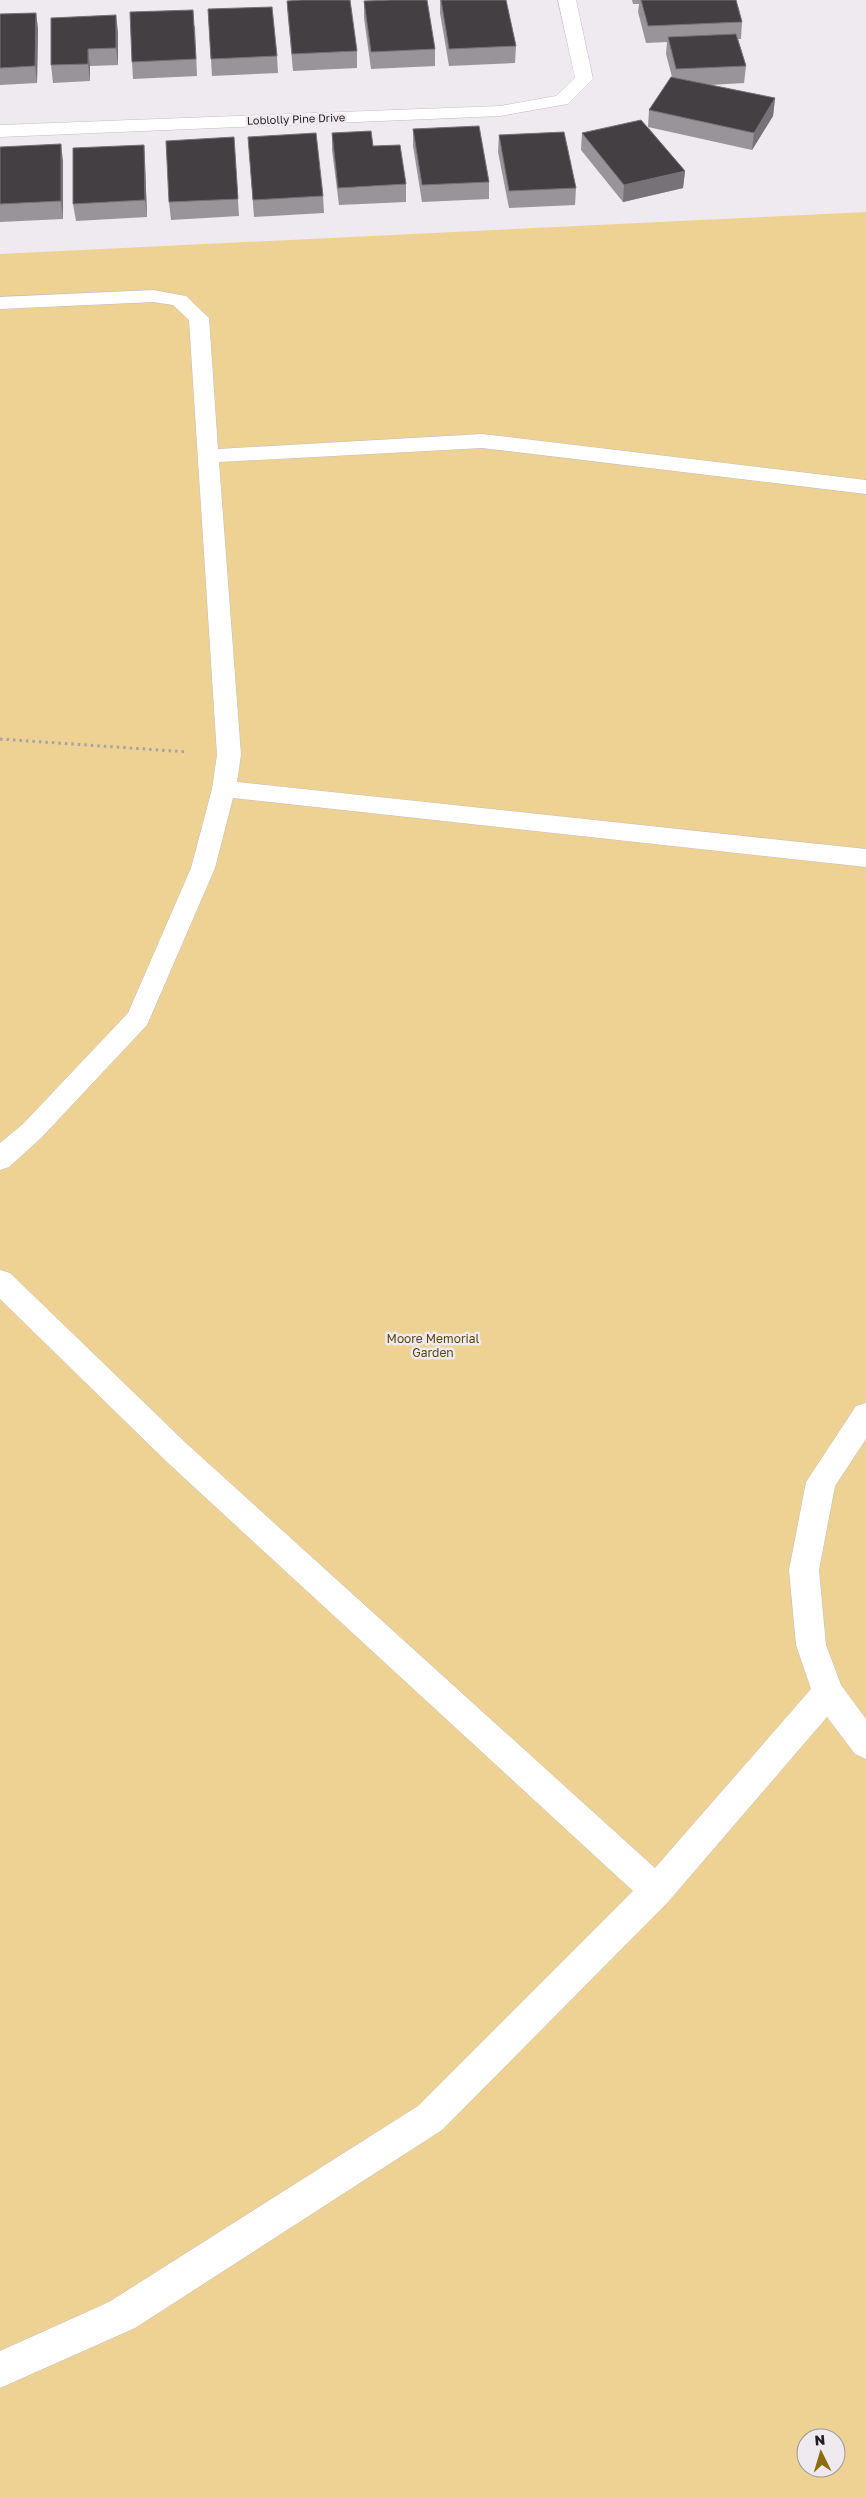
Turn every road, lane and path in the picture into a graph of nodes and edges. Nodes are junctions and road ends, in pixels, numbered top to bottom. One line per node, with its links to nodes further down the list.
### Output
1 (568, 0): 2 (street, Loblolly Pine Drive)
2 (0, 130)
3 (0, 303): 4 (street)
4 (209, 456): 5 (street); 7 (street)
5 (866, 487)
6 (0, 740): 7 (path)
7 (229, 755): 8 (street)
8 (224, 789): 9 (street); 10 (street)
9 (866, 858)
10 (0, 1159)
11 (0, 1281): 15 (street)
12 (866, 1415): 13 (street)
13 (828, 1693): 14 (street); 15 (street)
14 (866, 1744)
15 (656, 1891): 16 (street)
16 (0, 2370)

